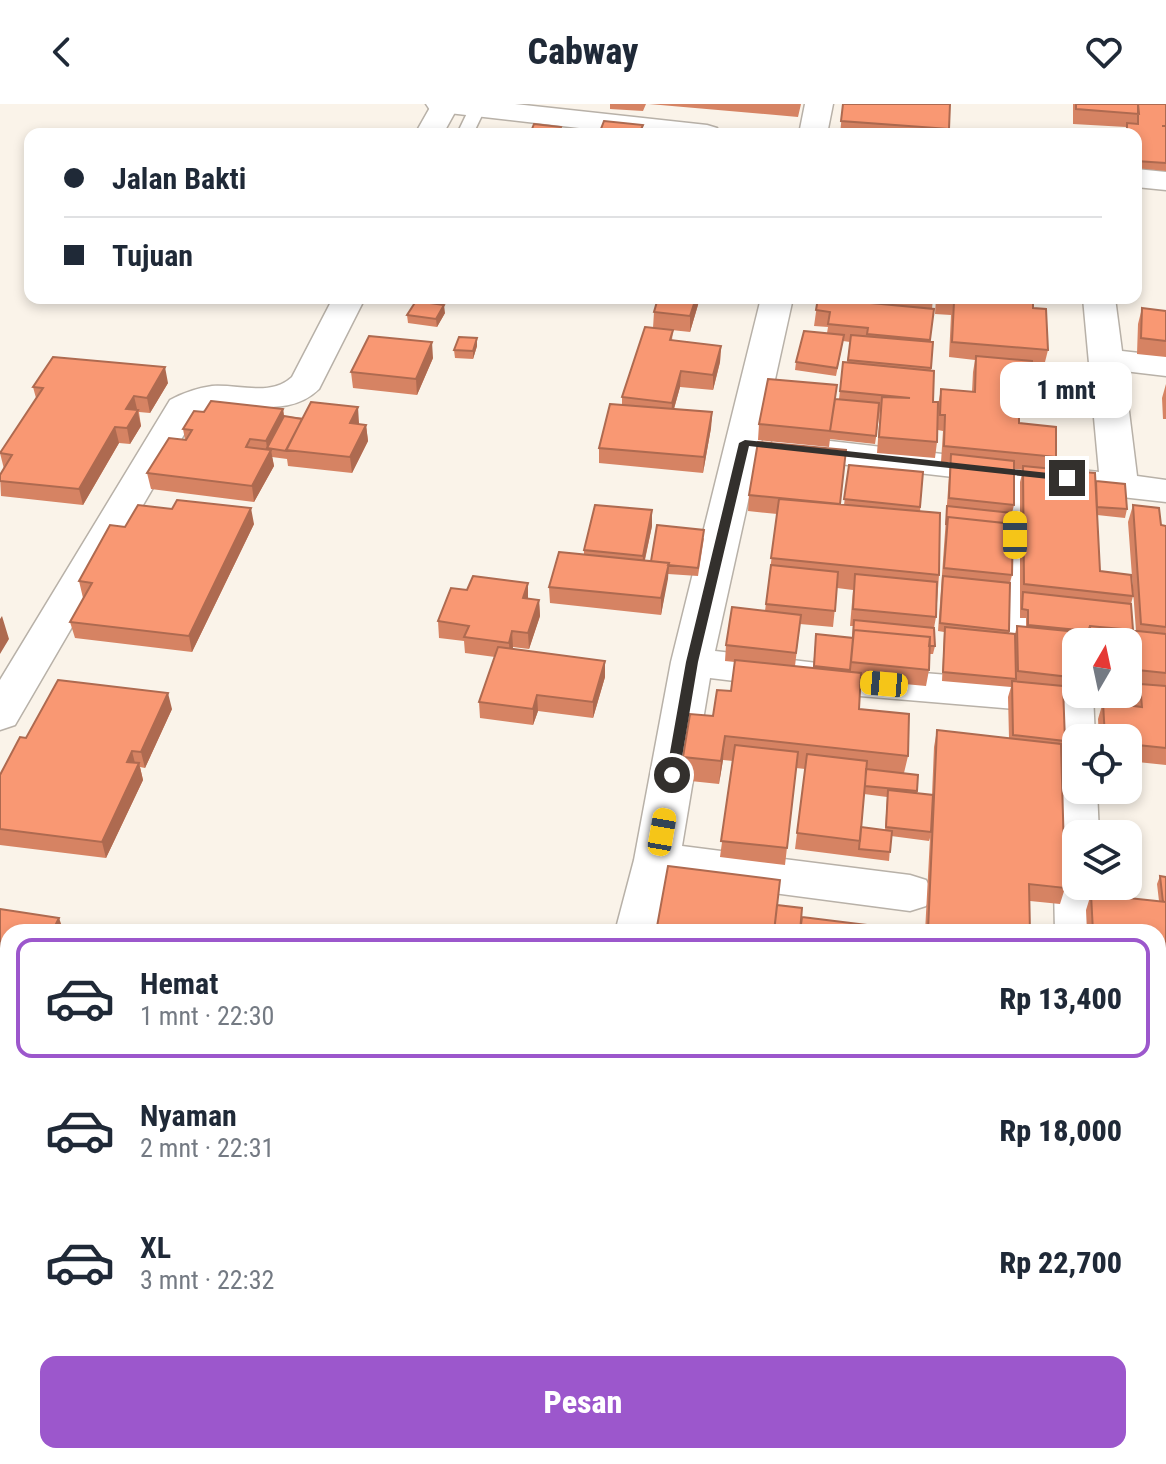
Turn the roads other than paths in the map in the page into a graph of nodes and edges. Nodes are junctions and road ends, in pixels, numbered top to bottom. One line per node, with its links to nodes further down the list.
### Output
1 (443, 104): 4 (street); 5 (street)
2 (819, 104): 7 (street)
3 (559, 110): 4 (street); 6 (street)
4 (471, 121)
5 (432, 128)
6 (670, 128)
7 (814, 128)
8 (1142, 179): 9 (street)
9 (1166, 181)
10 (346, 304): 23 (street)
11 (776, 304): 15 (street)
12 (1100, 304): 13 (street)
13 (1105, 359): 14 (street); 17 (street)
14 (1166, 366)
15 (745, 443): 16 (street); 20 (street)
16 (1015, 472): 17 (street); 19 (street)
17 (1119, 484): 18 (street)
18 (1166, 491)
19 (1062, 643)
20 (692, 662): 21 (street); 25 (street)
21 (1062, 698)
22 (1073, 708): 24 (street)
23 (0, 715)
24 (1076, 820)
25 (657, 860): 26 (street); 28 (street)
26 (910, 893)
27 (1078, 900): 29 (street)
28 (641, 924)
29 (1079, 924)

